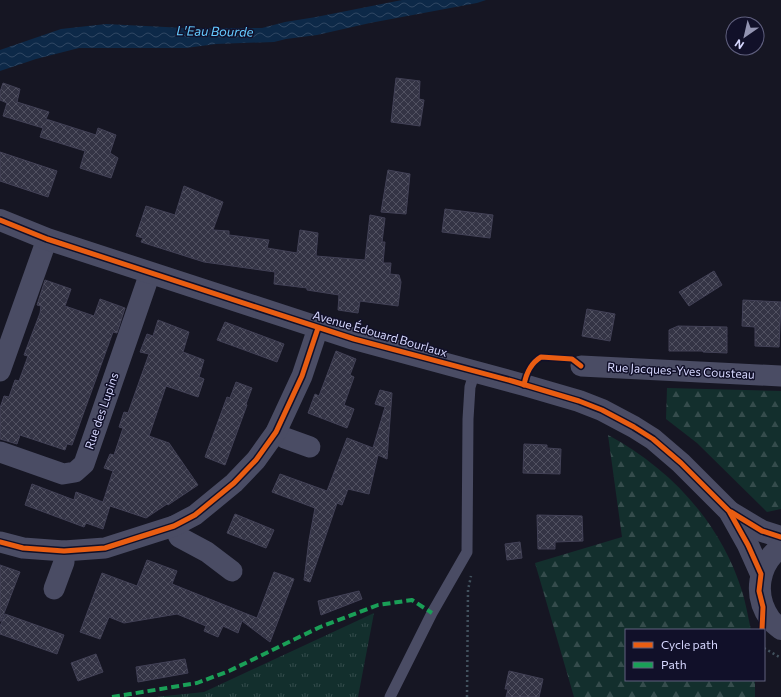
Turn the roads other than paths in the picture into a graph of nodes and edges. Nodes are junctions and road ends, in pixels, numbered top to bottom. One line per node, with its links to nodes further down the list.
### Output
1 (0, 220): 2 (street, Avenue Édouard Bourlaux)
2 (47, 239): 3 (street, Avenue Édouard Bourlaux); 6 (street)
3 (150, 273): 4 (street, Avenue Édouard Bourlaux); 11 (street, Rue des Lupins)
4 (318, 328): 7 (street, Avenue Édouard Bourlaux); 9 (street)
5 (581, 366): 8 (street, Rue Jacques-Yves Cousteau)
6 (0, 371)
7 (475, 371): 12 (street, Avenue Édouard Bourlaux); 22 (lane)
8 (781, 376)
9 (276, 432): 10 (street); 13 (street)
10 (310, 447)
11 (0, 452)
12 (729, 511): 14 (street, Avenue Édouard Bourlaux); 19 (street, Avenue Édouard Bourlaux)
13 (174, 526): 17 (street); 18 (street)
14 (781, 537)
15 (0, 542): 17 (street)
16 (781, 547): 19 (street)
17 (64, 551): 20 (street)
18 (232, 571)
19 (761, 574): 21 (street)
20 (54, 588)
21 (781, 629)
22 (390, 697)

